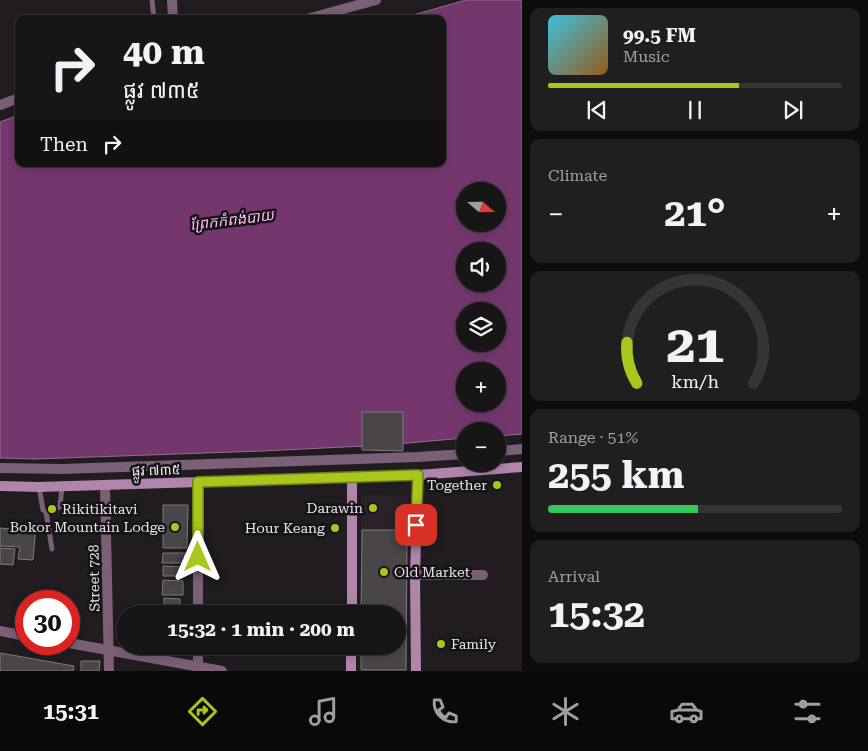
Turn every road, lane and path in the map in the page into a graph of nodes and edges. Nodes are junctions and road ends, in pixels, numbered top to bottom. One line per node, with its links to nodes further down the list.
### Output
1 (152, 0): 4 (lane)
2 (172, 0): 5 (street)
3 (376, 0): 6 (street)
4 (154, 15)
5 (173, 15)
6 (322, 15)
7 (15, 99): 8 (street)
8 (0, 105)
9 (522, 449): 10 (street)
10 (506, 450)
11 (456, 455): 13 (street)
12 (522, 467): 14 (street, ផ្លូវ ៧៣៥)
13 (0, 468)
14 (418, 475): 15 (street, ផ្លូវ ៧៣៥); 23 (street)
15 (352, 477): 16 (street, ផ្លូវ ៧៣៥); 26 (street)
16 (198, 482): 17 (street, ផ្លូវ ៧៣៥); 25 (street)
17 (105, 485): 19 (street, ផ្លូវ ៧៣៥); 30 (street, Street 728)
18 (0, 486): 20 (street, ផ្លូវ ៧៣៥)
19 (62, 486): 20 (street, ផ្លូវ ៧៣៥); 21 (lane)
20 (40, 487): 21 (lane)
21 (46, 512): 22 (lane)
22 (52, 548)
23 (415, 575): 24 (street); 37 (street)
24 (483, 575)
25 (198, 605)
26 (352, 605)
27 (0, 631): 28 (street)
28 (15, 634)
29 (80, 645): 30 (street)
30 (109, 650): 33 (street); 34 (street, Street 728)
31 (198, 655): 33 (street)
32 (352, 655): 36 (street)
33 (198, 669): 35 (street)
34 (109, 671)
35 (222, 671)
36 (352, 671)
37 (416, 671)

